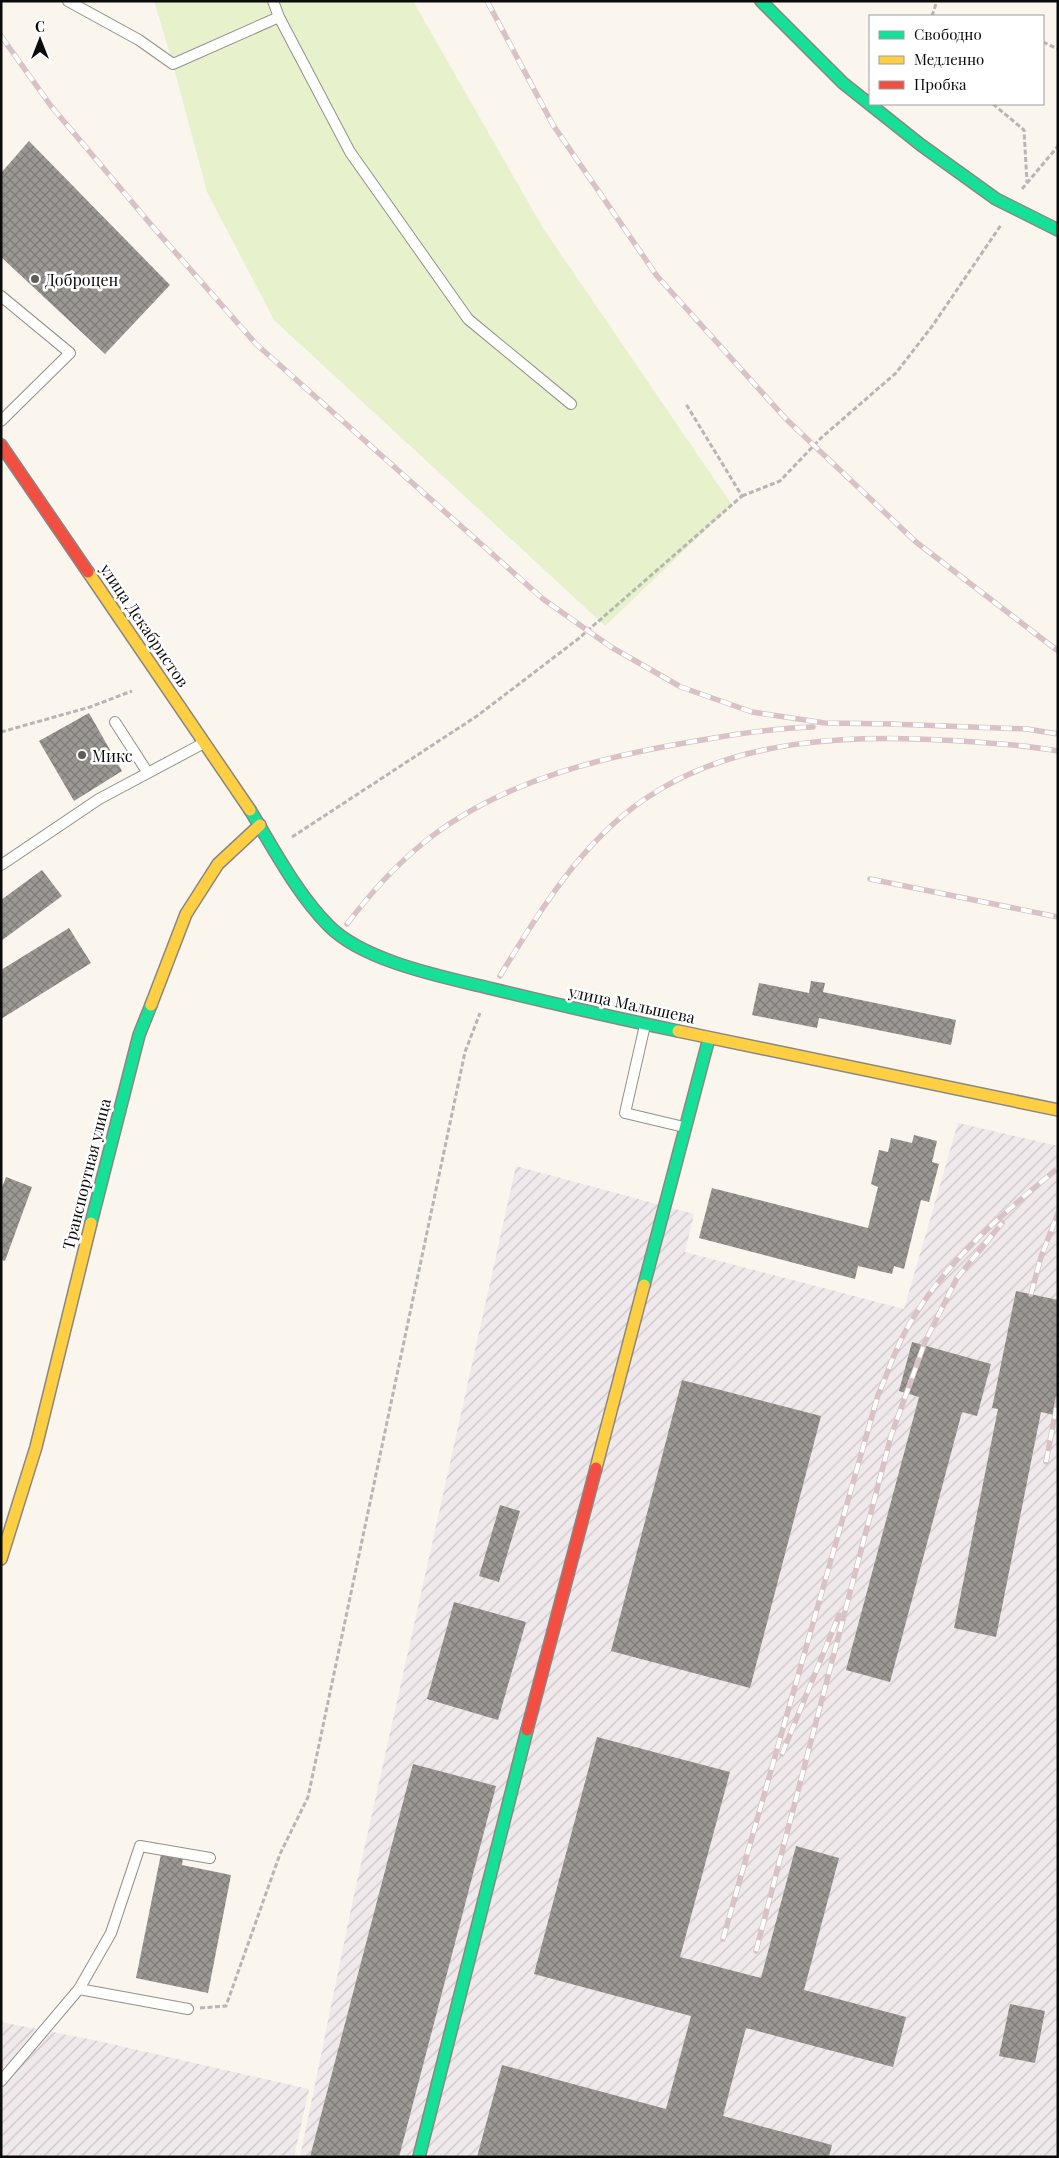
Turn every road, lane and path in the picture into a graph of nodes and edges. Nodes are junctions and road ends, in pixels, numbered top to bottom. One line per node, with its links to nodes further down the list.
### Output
1 (68, 1): 6 (lane)
2 (273, 1): 6 (lane)
3 (761, 1): 9 (street)
4 (937, 1): 5 (path)
5 (932, 15)
6 (279, 17): 17 (lane)
7 (1044, 42): 8 (path)
8 (1058, 49)
9 (869, 104)
10 (871, 105): 14 (street)
11 (994, 105): 13 (path)
12 (1058, 146): 13 (path)
13 (1027, 183): 14 (path)
14 (1012, 207): 15 (street); 21 (path)
15 (1058, 230)
16 (1, 296): 19 (lane)
17 (571, 404)
18 (686, 404): 21 (path)
19 (1, 421)
20 (1, 445): 25 (street, улица Декабристов)
21 (742, 496): 28 (path)
22 (132, 691): 24 (path)
23 (115, 722): 26 (lane)
24 (1, 732)
25 (204, 743): 26 (lane); 27 (street, улица Декабристов)
26 (148, 773): 29 (lane)
27 (260, 826): 28 (street, улица Малышева); 35 (street, Транспортная улица)
28 (274, 848): 31 (street, улица Малышева)
29 (1, 865)
30 (480, 1013): 38 (path)
31 (645, 1024): 32 (street, улица Малышева); 34 (lane)
32 (709, 1038): 33 (street, улица Малышева); 34 (street)
33 (1058, 1110)
34 (685, 1127): 40 (street)
35 (1, 1559)
36 (210, 1858): 37 (lane)
37 (78, 1988): 38 (lane); 39 (lane)
38 (188, 2009)
39 (1, 2081)
40 (419, 2157)

